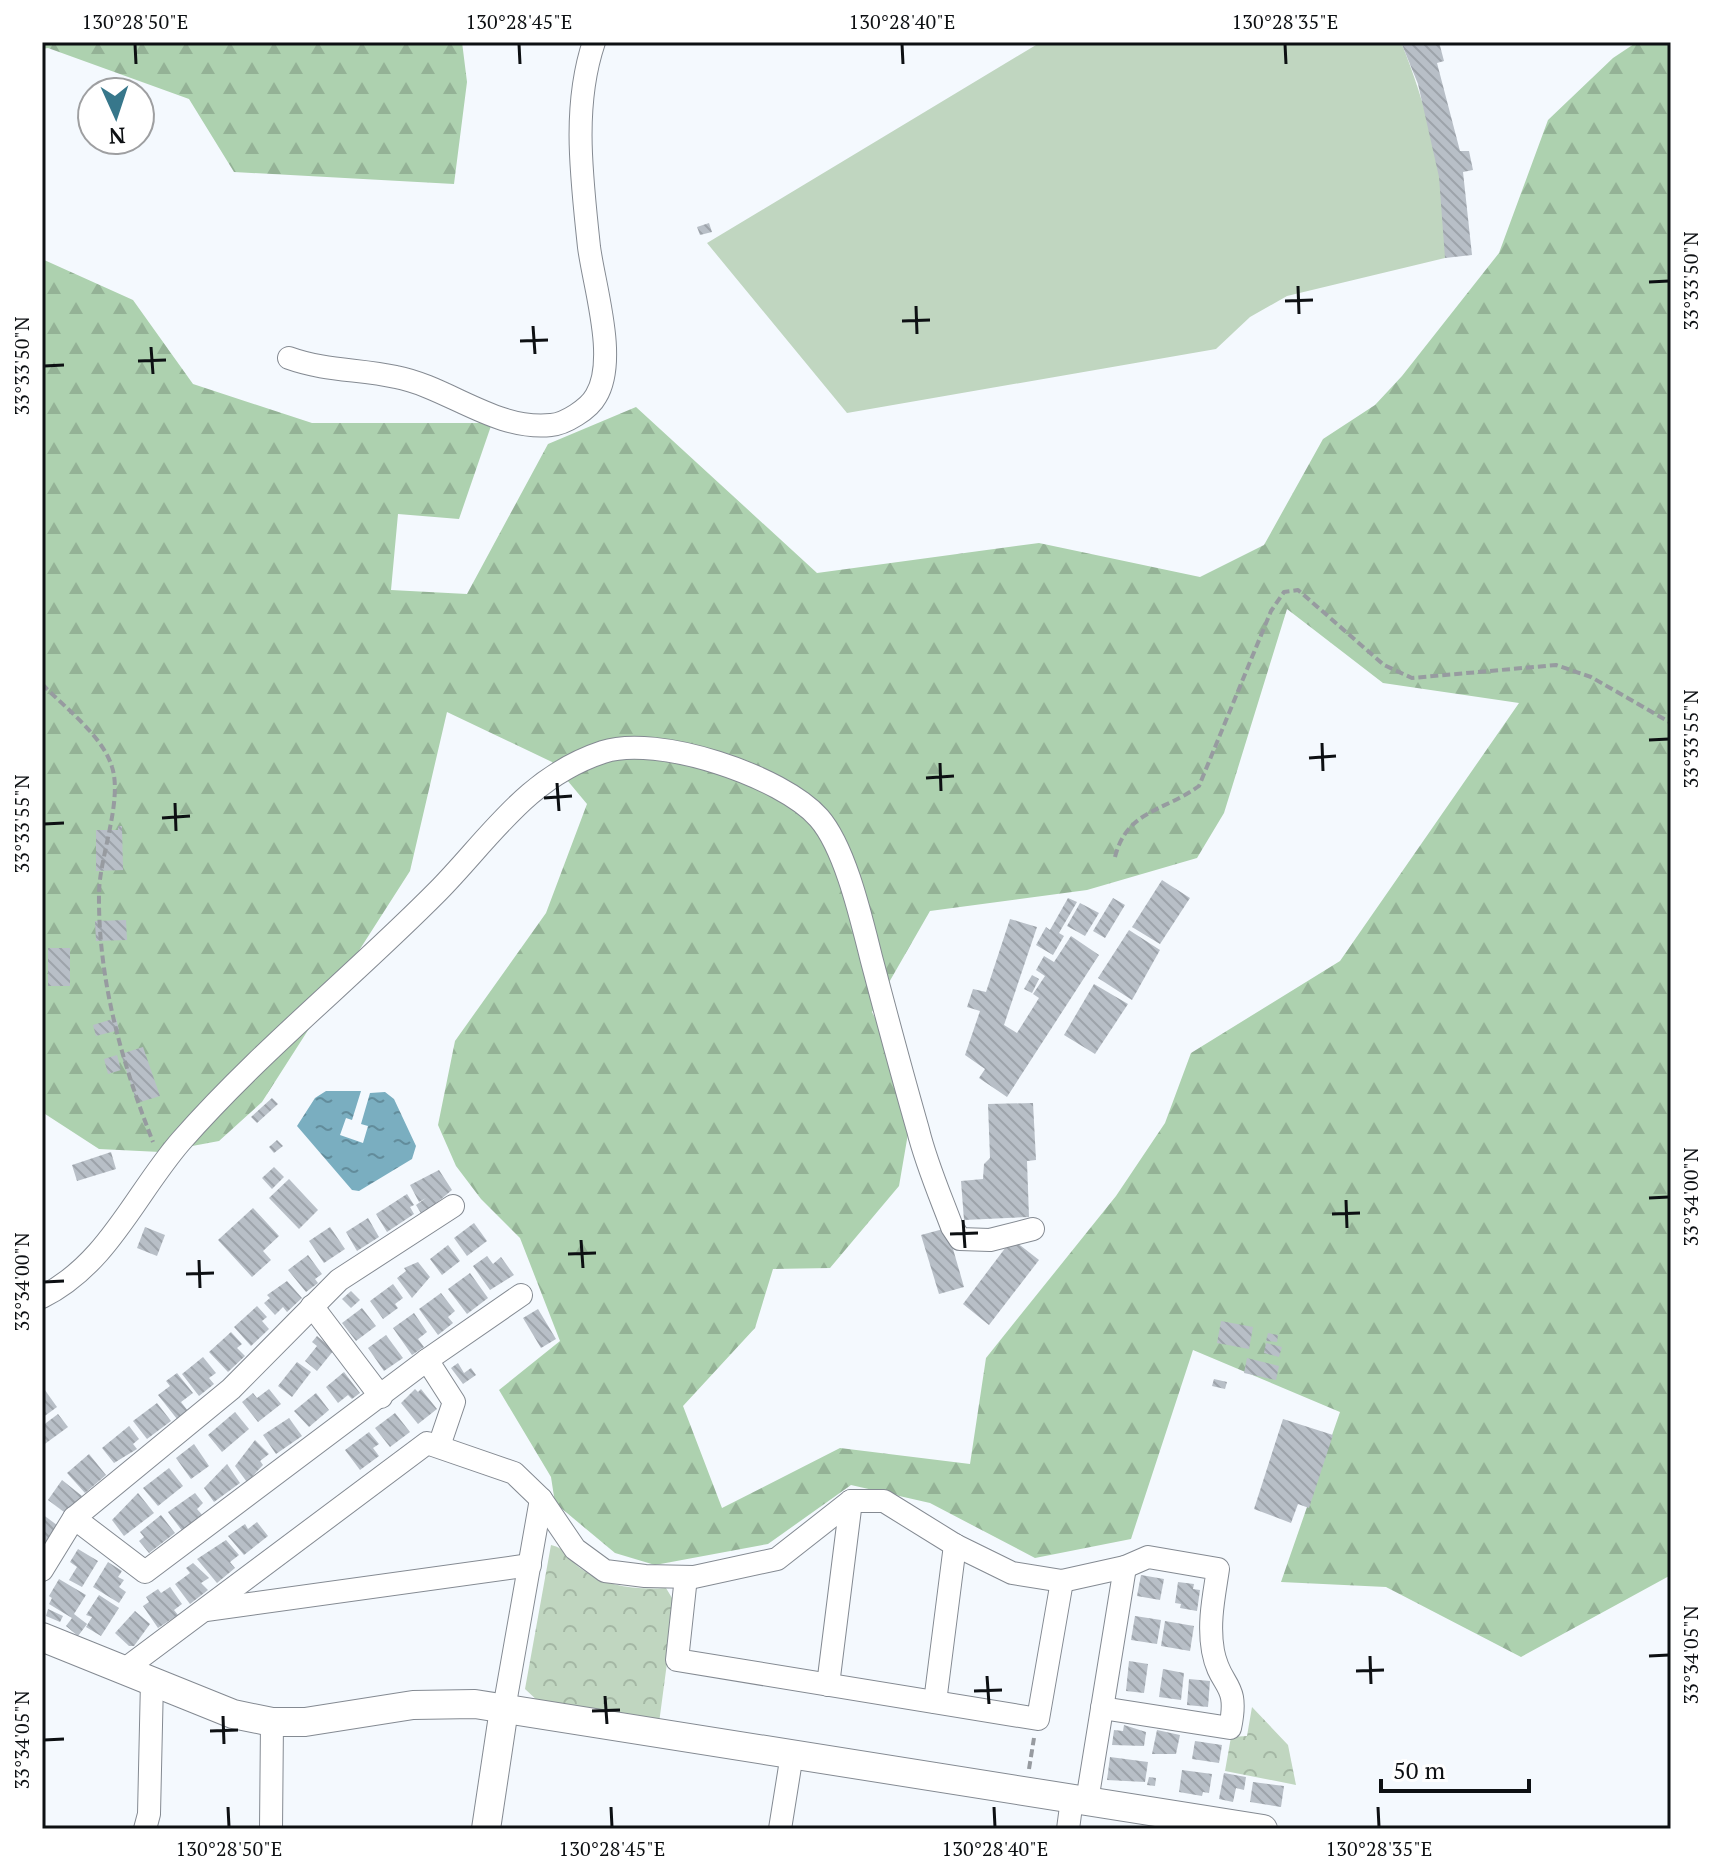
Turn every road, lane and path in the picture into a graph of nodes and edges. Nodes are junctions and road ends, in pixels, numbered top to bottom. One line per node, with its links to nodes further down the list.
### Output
1 (594, 42): 2 (street)
2 (289, 358)
3 (42, 684): 6 (path)
4 (1671, 723): 5 (path)
5 (1115, 857)
6 (163, 1166): 8 (street); 10 (street)
7 (453, 1206): 11 (street)
8 (1033, 1229)
9 (521, 1295): 12 (street)
10 (42, 1297)
11 (312, 1306): 13 (street); 17 (street)
12 (427, 1360): 13 (street); 14 (street)
13 (381, 1397): 17 (street)
14 (439, 1446): 15 (street); 24 (street)
15 (541, 1499): 19 (street); 22 (street)
16 (851, 1501): 18 (street); 22 (street); 28 (street)
17 (74, 1518): 21 (street)
18 (955, 1545): 23 (street); 29 (street)
19 (530, 1565): 24 (street); 31 (street)
20 (1125, 1567): 23 (street); 30 (street); 30 (street)
21 (42, 1570)
22 (686, 1577): 28 (street)
23 (1062, 1581): 32 (street)
24 (202, 1611): 26 (street)
25 (42, 1637): 26 (street)
26 (125, 1669): 27 (street)
27 (152, 1681): 33 (street); 38 (street)
28 (828, 1685): 29 (street)
29 (935, 1702): 32 (street)
30 (1102, 1708): 36 (street)
31 (504, 1709): 33 (street); 34 (street); 40 (street)
32 (1038, 1719): 35 (path)
33 (272, 1722): 39 (street)
34 (792, 1754): 35 (street); 41 (street)
35 (1025, 1791): 36 (street)
36 (1080, 1800): 37 (street); 42 (street)
37 (1199, 1824): 43 (street)
38 (145, 1829)
39 (271, 1829)
40 (486, 1829)
41 (780, 1829)
42 (1068, 1829)
43 (1263, 1829)

